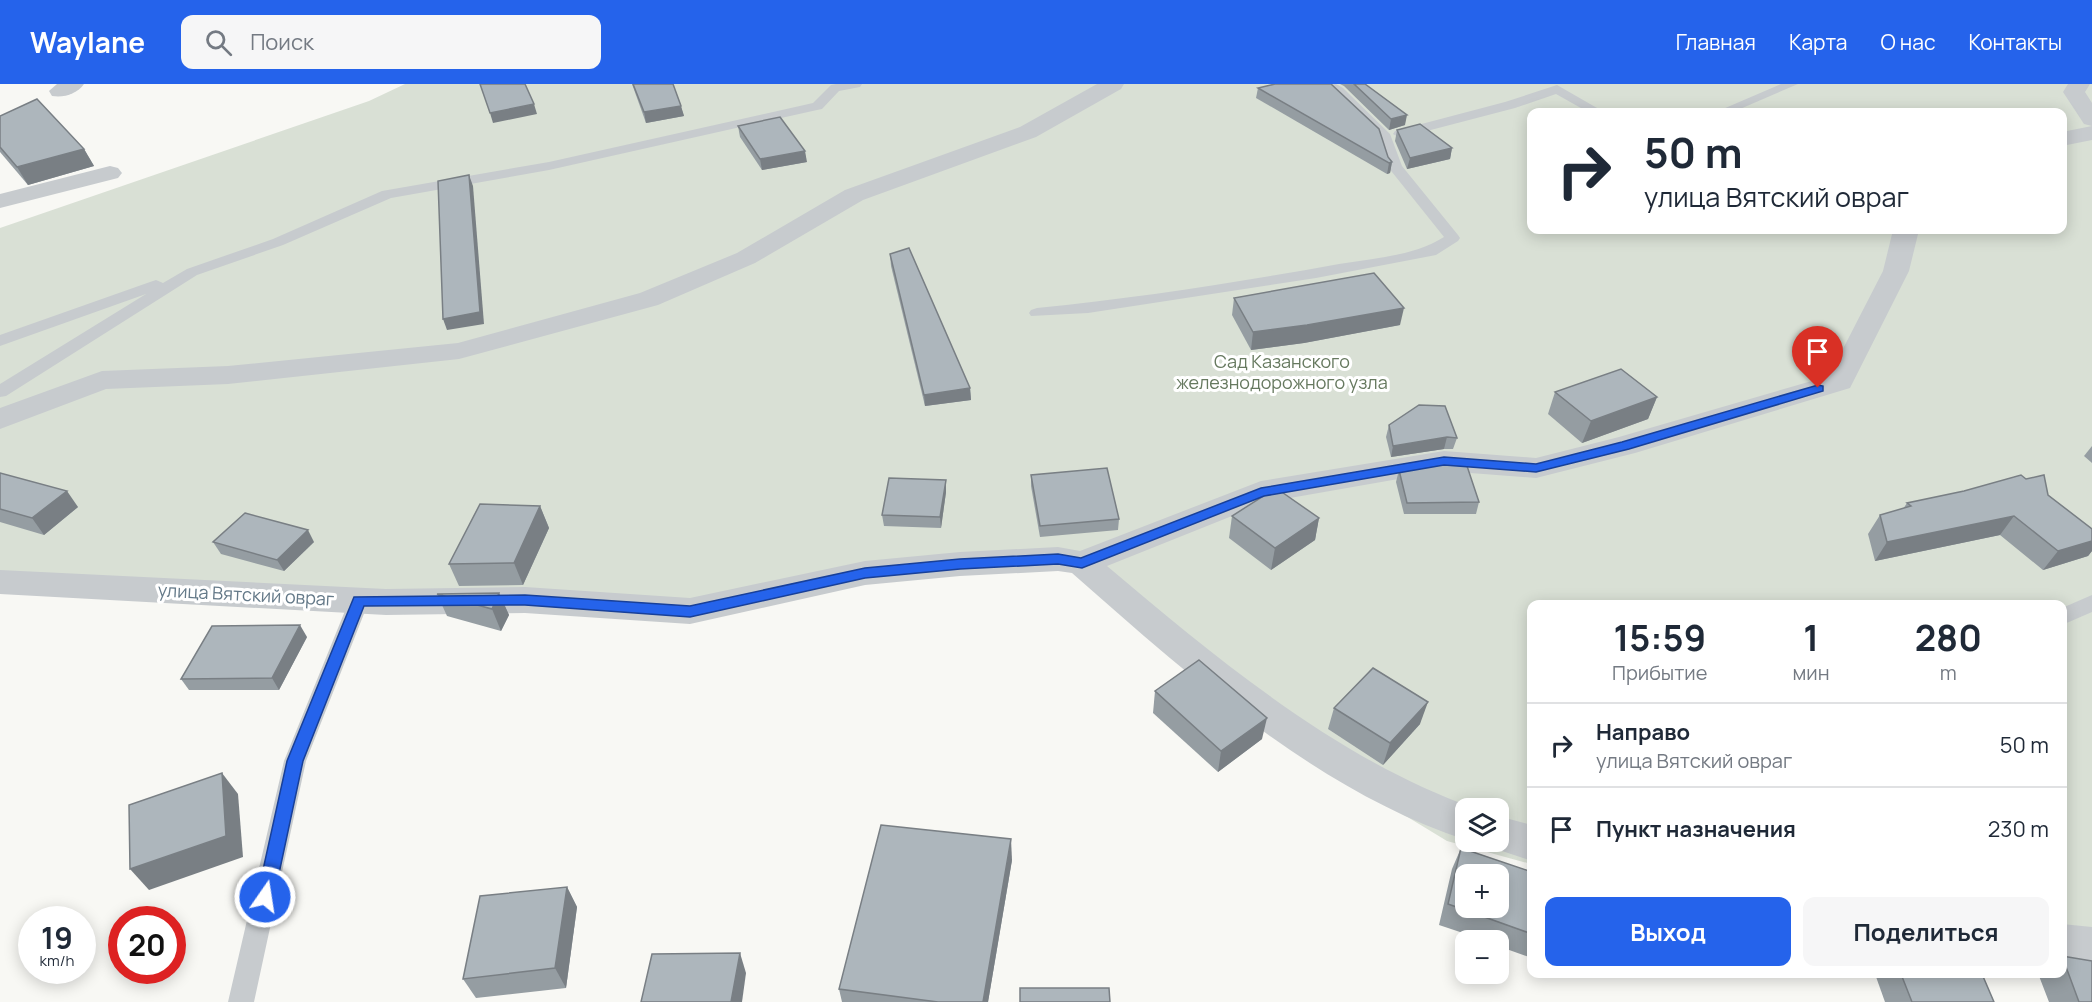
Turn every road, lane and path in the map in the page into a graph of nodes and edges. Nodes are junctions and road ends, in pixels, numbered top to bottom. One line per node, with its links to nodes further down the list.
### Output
1 (855, 84): 6 (lane)
2 (1113, 84): 21 (street)
3 (1328, 84): 12 (lane)
4 (1792, 84): 9 (lane)
5 (2079, 84): 10 (street)
6 (833, 86): 17 (lane)
7 (1554, 86): 8 (lane); 12 (lane)
8 (1591, 108)
9 (1733, 108)
10 (2092, 119)
11 (2092, 133): 13 (street)
12 (1385, 137): 18 (lane)
13 (2067, 138)
14 (110, 173): 15 (street)
15 (0, 201)
16 (1905, 234): 22 (street, улица Вятский овраг)
17 (192, 272): 19 (lane); 20 (lane)
18 (1037, 313)
19 (0, 341)
20 (0, 392)
21 (0, 419)
22 (1082, 563): 24 (street, улица Вятский овраг); 27 (street)
23 (0, 582): 24 (street, улица Вятский овраг)
24 (359, 601): 32 (lane)
25 (2092, 603): 26 (lane)
26 (2067, 615)
27 (1455, 819)
28 (1509, 836): 29 (street)
29 (1527, 842)
30 (2067, 944): 31 (street)
31 (2092, 947)
32 (241, 1002)

